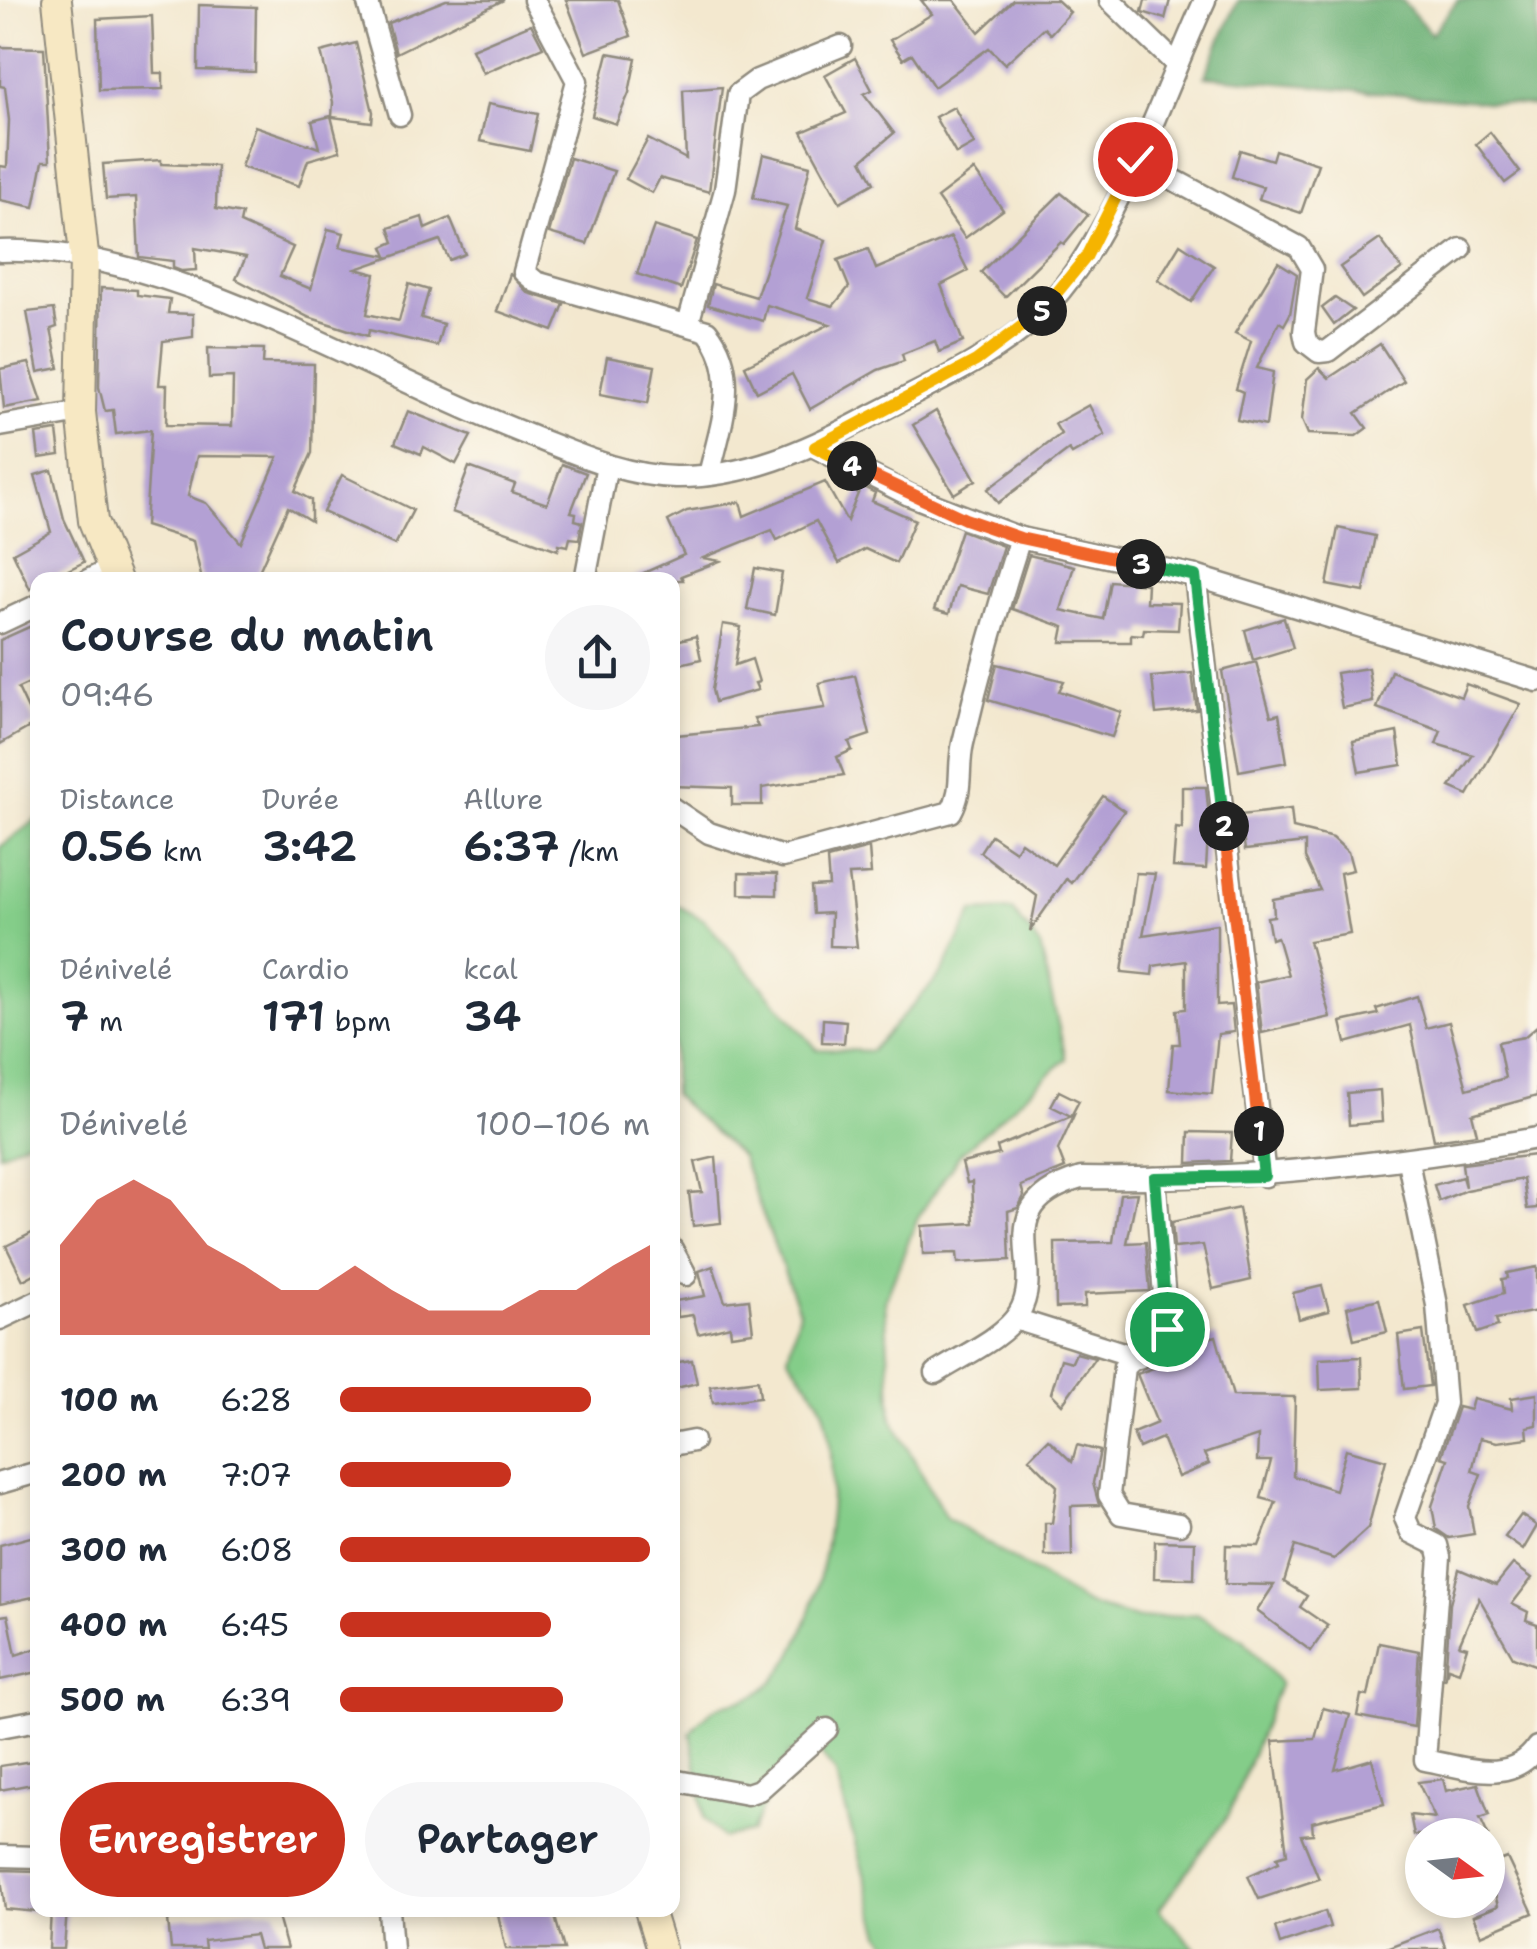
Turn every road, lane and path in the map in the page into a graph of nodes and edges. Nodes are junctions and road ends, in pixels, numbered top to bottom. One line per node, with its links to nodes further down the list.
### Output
1 (58, 0): 12 (street)
2 (366, 0): 8 (street)
3 (534, 0): 13 (street)
4 (1110, 0): 7 (street)
5 (1205, 0): 7 (street)
6 (841, 46): 13 (street)
7 (1176, 64): 9 (street)
8 (400, 115)
9 (1135, 159): 10 (street); 16 (street)
10 (1461, 249)
11 (0, 251): 12 (street)
12 (84, 255): 14 (street); 17 (street)
13 (688, 324): 18 (street)
14 (81, 412): 15 (street); 20 (street)
15 (0, 426)
16 (815, 447): 18 (street); 19 (street)
17 (606, 465): 18 (street); 21 (street)
18 (709, 475)
19 (1020, 538): 22 (street); 26 (street)
20 (104, 572)
21 (586, 572)
22 (1195, 576): 25 (street); 29 (street)
23 (30, 608): 24 (street)
24 (0, 623)
25 (1537, 681)
26 (680, 813)
27 (1537, 1138): 28 (street)
28 (1408, 1160): 29 (street); 44 (street)
29 (1264, 1176): 30 (street)
30 (1155, 1178): 34 (street); 36 (street)
31 (680, 1264): 32 (street)
32 (686, 1275)
33 (30, 1305): 35 (street)
34 (1015, 1318): 36 (street); 37 (street)
35 (0, 1319)
36 (1140, 1358): 40 (street)
37 (936, 1373)
38 (30, 1474): 39 (street)
39 (0, 1483)
40 (1178, 1524)
41 (30, 1721): 42 (street)
42 (0, 1727)
43 (827, 1730): 45 (street)
44 (1537, 1747)
45 (680, 1781)
46 (0, 1856): 47 (street)
47 (30, 1857)
48 (390, 1917): 50 (street)
49 (652, 1917): 51 (street)
50 (392, 1949)
51 (661, 1949)

